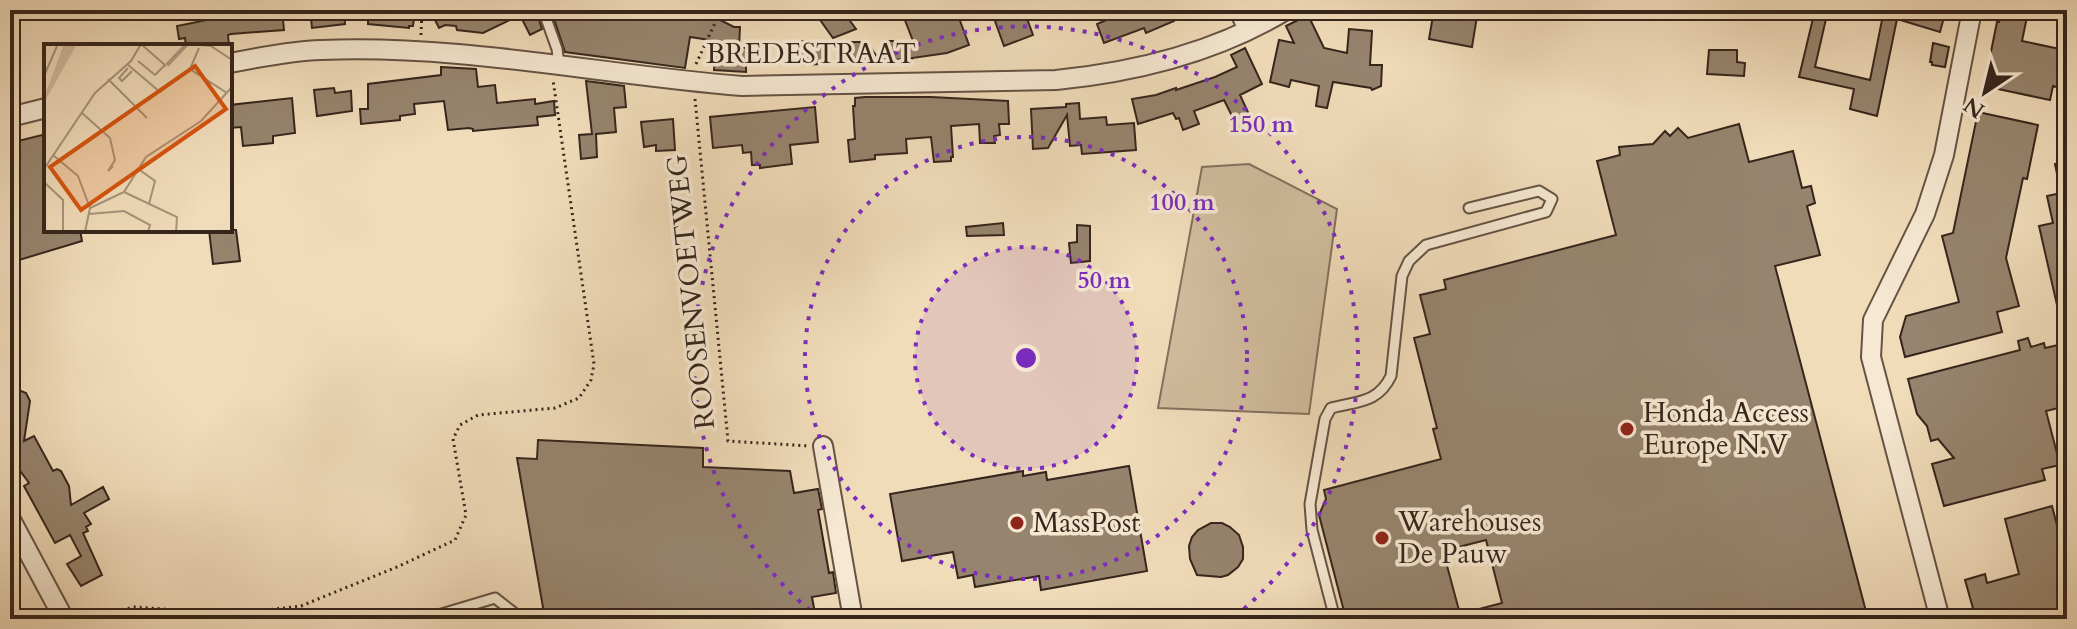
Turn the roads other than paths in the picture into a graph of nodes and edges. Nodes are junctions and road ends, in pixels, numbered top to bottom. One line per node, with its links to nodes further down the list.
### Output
1 (543, 10): 7 (lane)
2 (1239, 10): 5 (street)
3 (1286, 10): 5 (street, BREDESTRAAT)
4 (1972, 10): 18 (street)
5 (1248, 30): 7 (street, BREDESTRAAT)
6 (232, 63): 7 (street, BREDESTRAAT)
7 (555, 65)
8 (44, 108): 9 (street)
9 (10, 117)
10 (1469, 208): 17 (lane)
11 (823, 446): 16 (street)
12 (10, 518): 13 (street)
13 (60, 611)
14 (428, 618): 15 (lane)
15 (516, 619)
16 (853, 619)
17 (1335, 619)
18 (1940, 619)

